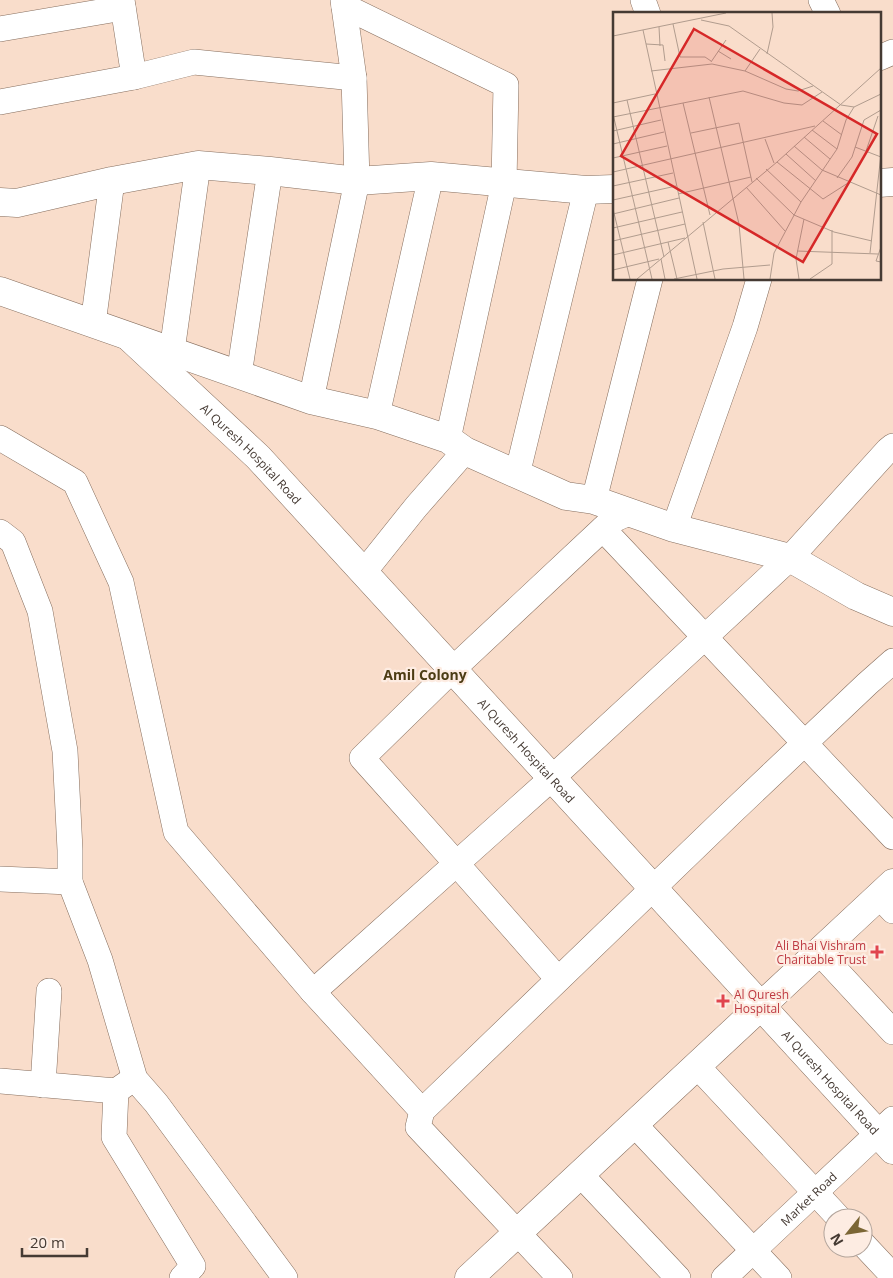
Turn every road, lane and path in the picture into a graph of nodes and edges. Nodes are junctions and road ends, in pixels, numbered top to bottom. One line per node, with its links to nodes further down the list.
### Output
1 (821, 0): 4 (street)
2 (343, 3): 9 (street); 17 (street)
3 (122, 4): 5 (street); 8 (street)
4 (827, 12)
5 (0, 29)
6 (893, 52): 7 (street)
7 (880, 58)
8 (134, 77): 9 (street); 10 (street)
9 (354, 78): 15 (street)
10 (0, 102)
11 (198, 165): 12 (street); 14 (street); 27 (street)
12 (270, 171): 15 (street); 28 (street)
13 (431, 176): 15 (street); 17 (street); 30 (street)
14 (112, 181): 21 (street); 25 (street)
15 (357, 181): 29 (street)
16 (893, 182): 18 (street)
17 (504, 183): 20 (street); 32 (street)
18 (880, 183)
19 (613, 189): 20 (street)
20 (586, 190): 34 (street)
21 (0, 202)
22 (650, 280): 35 (street)
23 (759, 280): 37 (street)
24 (0, 291): 25 (street)
25 (93, 324): 26 (street)
26 (129, 337): 27 (street); 41 (street, Al Quresh Hospital Road)
27 (172, 352): 28 (street)
28 (239, 375): 29 (street)
29 (311, 400): 30 (street)
30 (377, 415): 32 (street)
31 (0, 438): 57 (street)
32 (457, 445): 34 (street); 41 (street)
33 (893, 446): 40 (street)
34 (517, 474): 35 (street)
35 (594, 500): 36 (street)
36 (631, 512): 37 (street); 38 (street)
37 (674, 528): 40 (street)
38 (603, 529): 43 (street); 45 (street)
39 (0, 532): 51 (street)
40 (790, 558): 42 (street); 43 (street)
41 (364, 572): 45 (street, Al Quresh Hospital Road)
42 (893, 612)
43 (705, 638): 46 (street); 47 (street)
44 (893, 661): 46 (street)
45 (453, 669): 47 (street, Al Quresh Hospital Road); 49 (street)
46 (805, 743): 48 (street); 52 (street)
47 (552, 778): 49 (street); 52 (street, Al Quresh Hospital Road)
48 (893, 836)
49 (456, 863): 55 (street); 57 (street)
50 (0, 879): 51 (street)
51 (70, 882): 63 (street)
52 (653, 888): 55 (street); 58 (street, Al Quresh Hospital Road)
53 (888, 897): 54 (street)
54 (819, 952): 58 (street); 59 (street)
55 (558, 979): 64 (street)
56 (49, 990): 62 (street)
57 (313, 992): 64 (street)
58 (761, 1006): 60 (street); 66 (street, Al Quresh Hospital Road)
59 (893, 1032)
60 (697, 1066): 65 (street); 68 (street)
61 (0, 1081): 62 (street)
62 (43, 1085): 63 (street)
63 (126, 1085): 74 (street); 75 (street)
64 (422, 1111): 70 (street)
65 (634, 1124): 67 (street); 71 (street)
66 (888, 1134): 68 (street, Market Road)
67 (580, 1174): 70 (street); 78 (street)
68 (815, 1192): 69 (street); 71 (street, Market Road)
69 (830, 1208)
70 (517, 1233): 76 (street); 77 (street)
71 (754, 1251): 79 (street, Market Road); 80 (street)
72 (873, 1256): 73 (street)
73 (886, 1271)
74 (182, 1278)
75 (285, 1278)
76 (469, 1278)
77 (560, 1278)
78 (678, 1278)
79 (724, 1278)
80 (779, 1278)

